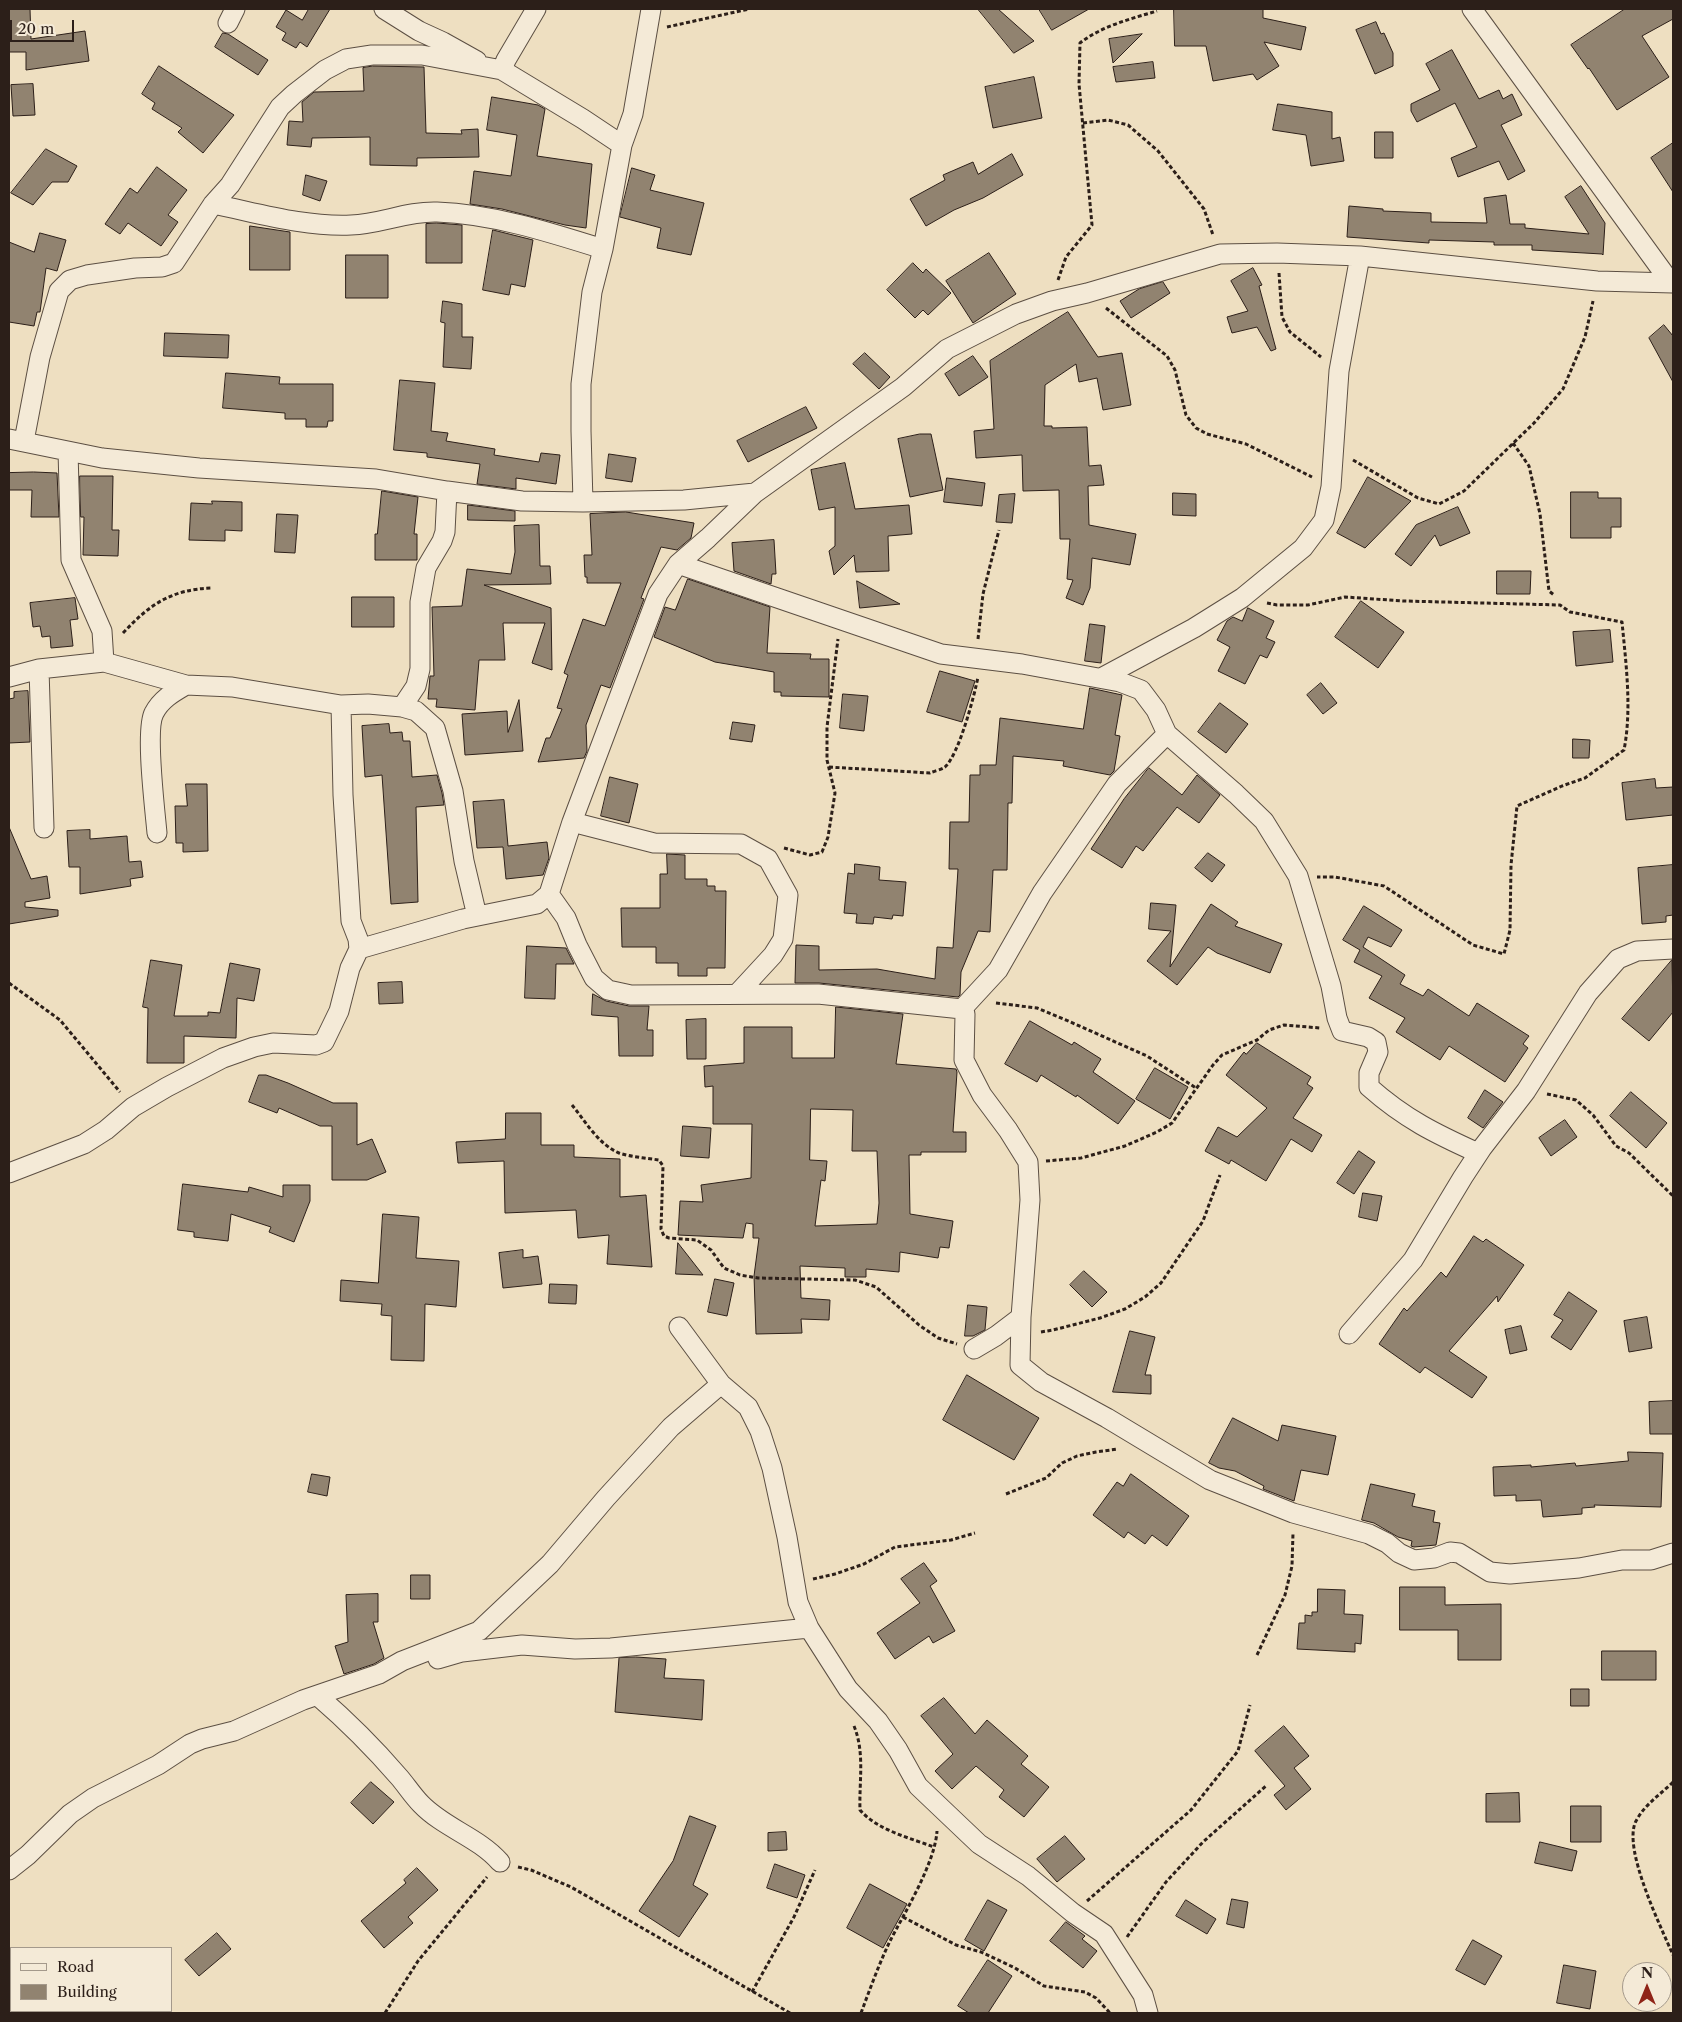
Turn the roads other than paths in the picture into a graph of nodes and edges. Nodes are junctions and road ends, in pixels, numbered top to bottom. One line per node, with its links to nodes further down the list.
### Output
1 (384, 9): 5 (street)
2 (536, 9): 5 (street)
3 (651, 9): 6 (street)
4 (1472, 9): 10 (street)
5 (495, 68): 6 (street); 7 (street)
6 (622, 145): 8 (street)
7 (213, 204): 8 (street); 11 (street)
8 (603, 249): 15 (street)
9 (1360, 256): 10 (street); 14 (street); 20 (street)
10 (1672, 283)
11 (16, 440): 12 (street)
12 (68, 451): 13 (street); 17 (street)
13 (447, 492): 15 (street); 23 (street)
14 (755, 492): 15 (street); 16 (street)
15 (584, 502)
16 (678, 564): 20 (street); 25 (street)
17 (104, 662): 18 (street); 21 (street)
18 (39, 669): 19 (street); 26 (street)
19 (9, 677)
20 (1101, 678): 24 (street)
21 (186, 685): 22 (street); 27 (street)
22 (341, 705): 23 (street); 30 (street)
23 (402, 707): 29 (street)
24 (1166, 734): 33 (street); 34 (street)
25 (572, 822): 28 (street); 32 (street)
26 (44, 828)
27 (157, 833)
28 (549, 894): 29 (street); 32 (street)
29 (477, 916): 30 (street)
30 (359, 949): 35 (street)
31 (1673, 949): 34 (street)
32 (737, 994): 33 (street)
33 (965, 1006): 36 (street)
34 (1478, 1153): 38 (street)
35 (9, 1173)
36 (1021, 1325): 39 (street); 41 (street)
37 (680, 1327): 40 (street)
38 (1349, 1334)
39 (974, 1350)
40 (721, 1384): 42 (street); 43 (street)
41 (1673, 1552)
42 (809, 1628): 43 (street); 47 (street)
43 (392, 1666): 44 (street)
44 (318, 1696): 45 (street); 46 (street)
45 (500, 1862)
46 (9, 1870)
47 (1148, 2013)

